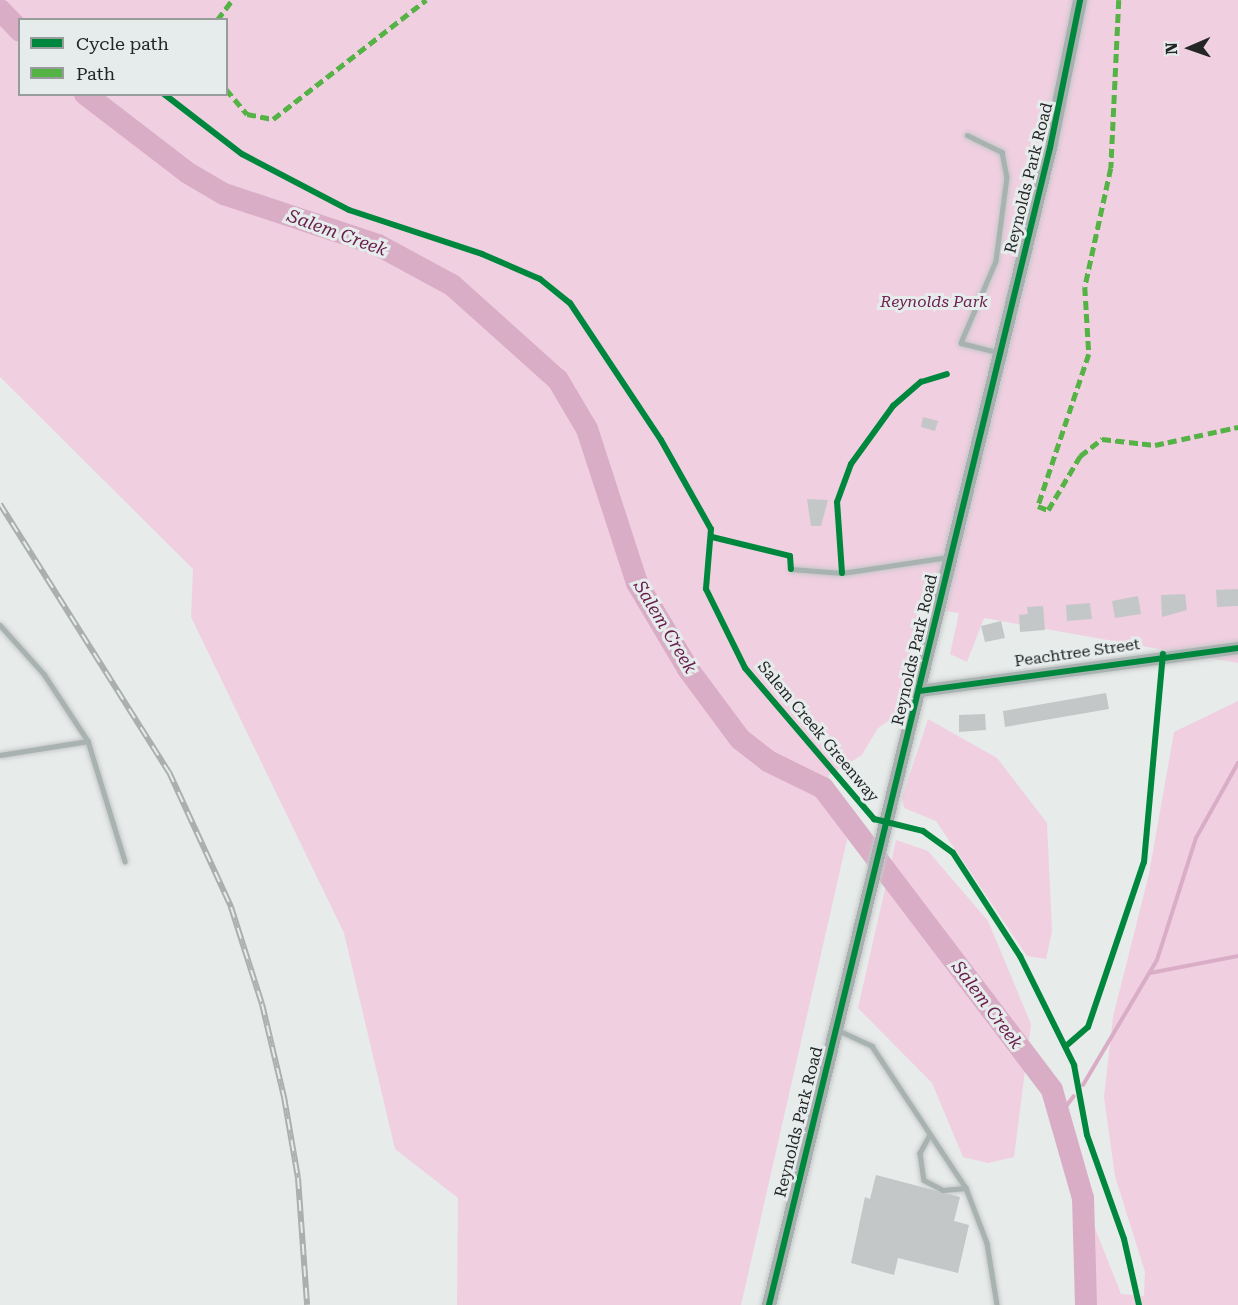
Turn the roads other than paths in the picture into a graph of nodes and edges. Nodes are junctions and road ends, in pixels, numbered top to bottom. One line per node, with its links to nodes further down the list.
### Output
1 (1080, 0): 3 (main road, Reynolds Park Road)
2 (967, 135): 3 (lane)
3 (1000, 353): 4 (main road, Reynolds Park Road)
4 (951, 557): 5 (lane); 8 (main road, Reynolds Park Road)
5 (791, 568)
6 (0, 625): 9 (lane)
7 (1238, 648): 8 (street, Peachtree Street)
8 (920, 691): 12 (main road, Reynolds Park Road)
9 (88, 741): 10 (lane); 11 (lane)
10 (0, 754)
11 (125, 861)
12 (836, 1029): 13 (lane); 15 (main road, Reynolds Park Road)
13 (930, 1135): 14 (lane); 14 (lane)
14 (966, 1188): 16 (lane)
15 (769, 1305)
16 (997, 1305)

